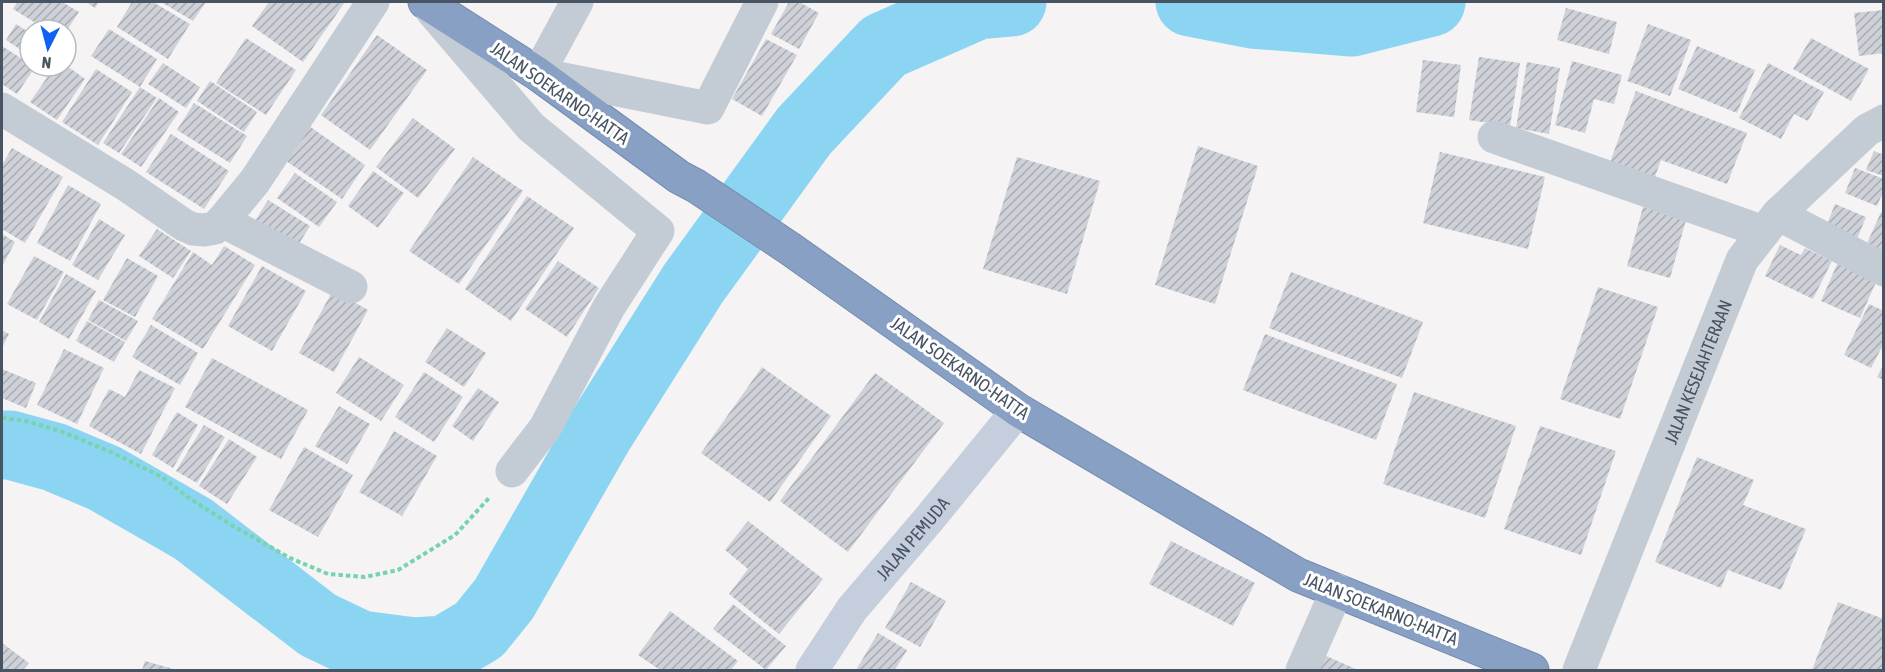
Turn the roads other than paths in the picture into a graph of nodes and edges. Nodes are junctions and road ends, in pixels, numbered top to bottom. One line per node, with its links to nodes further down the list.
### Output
1 (373, 2): 9 (street)
2 (424, 2): 5 (highway, JALAN SOEKARNO-HATTA); 14 (street)
3 (577, 2): 5 (street)
4 (762, 2): 5 (street)
5 (538, 74): 13 (highway, JALAN SOEKARNO-HATTA)
6 (2, 109): 9 (street)
7 (1884, 121): 10 (street, JALAN KESEJAHTERAAN)
8 (1494, 137): 10 (street)
9 (222, 221): 12 (street)
10 (1771, 223): 11 (street); 19 (street, JALAN KESEJAHTERAAN)
11 (1884, 270)
12 (351, 286)
13 (1018, 410): 15 (highway, JALAN SOEKARNO-HATTA); 16 (street, JALAN PEMUDA)
14 (512, 471)
15 (1337, 590): 17 (street); 18 (highway, JALAN SOEKARNO-HATTA)
16 (812, 670)
17 (1302, 670)
18 (1532, 670)
19 (1579, 670)

